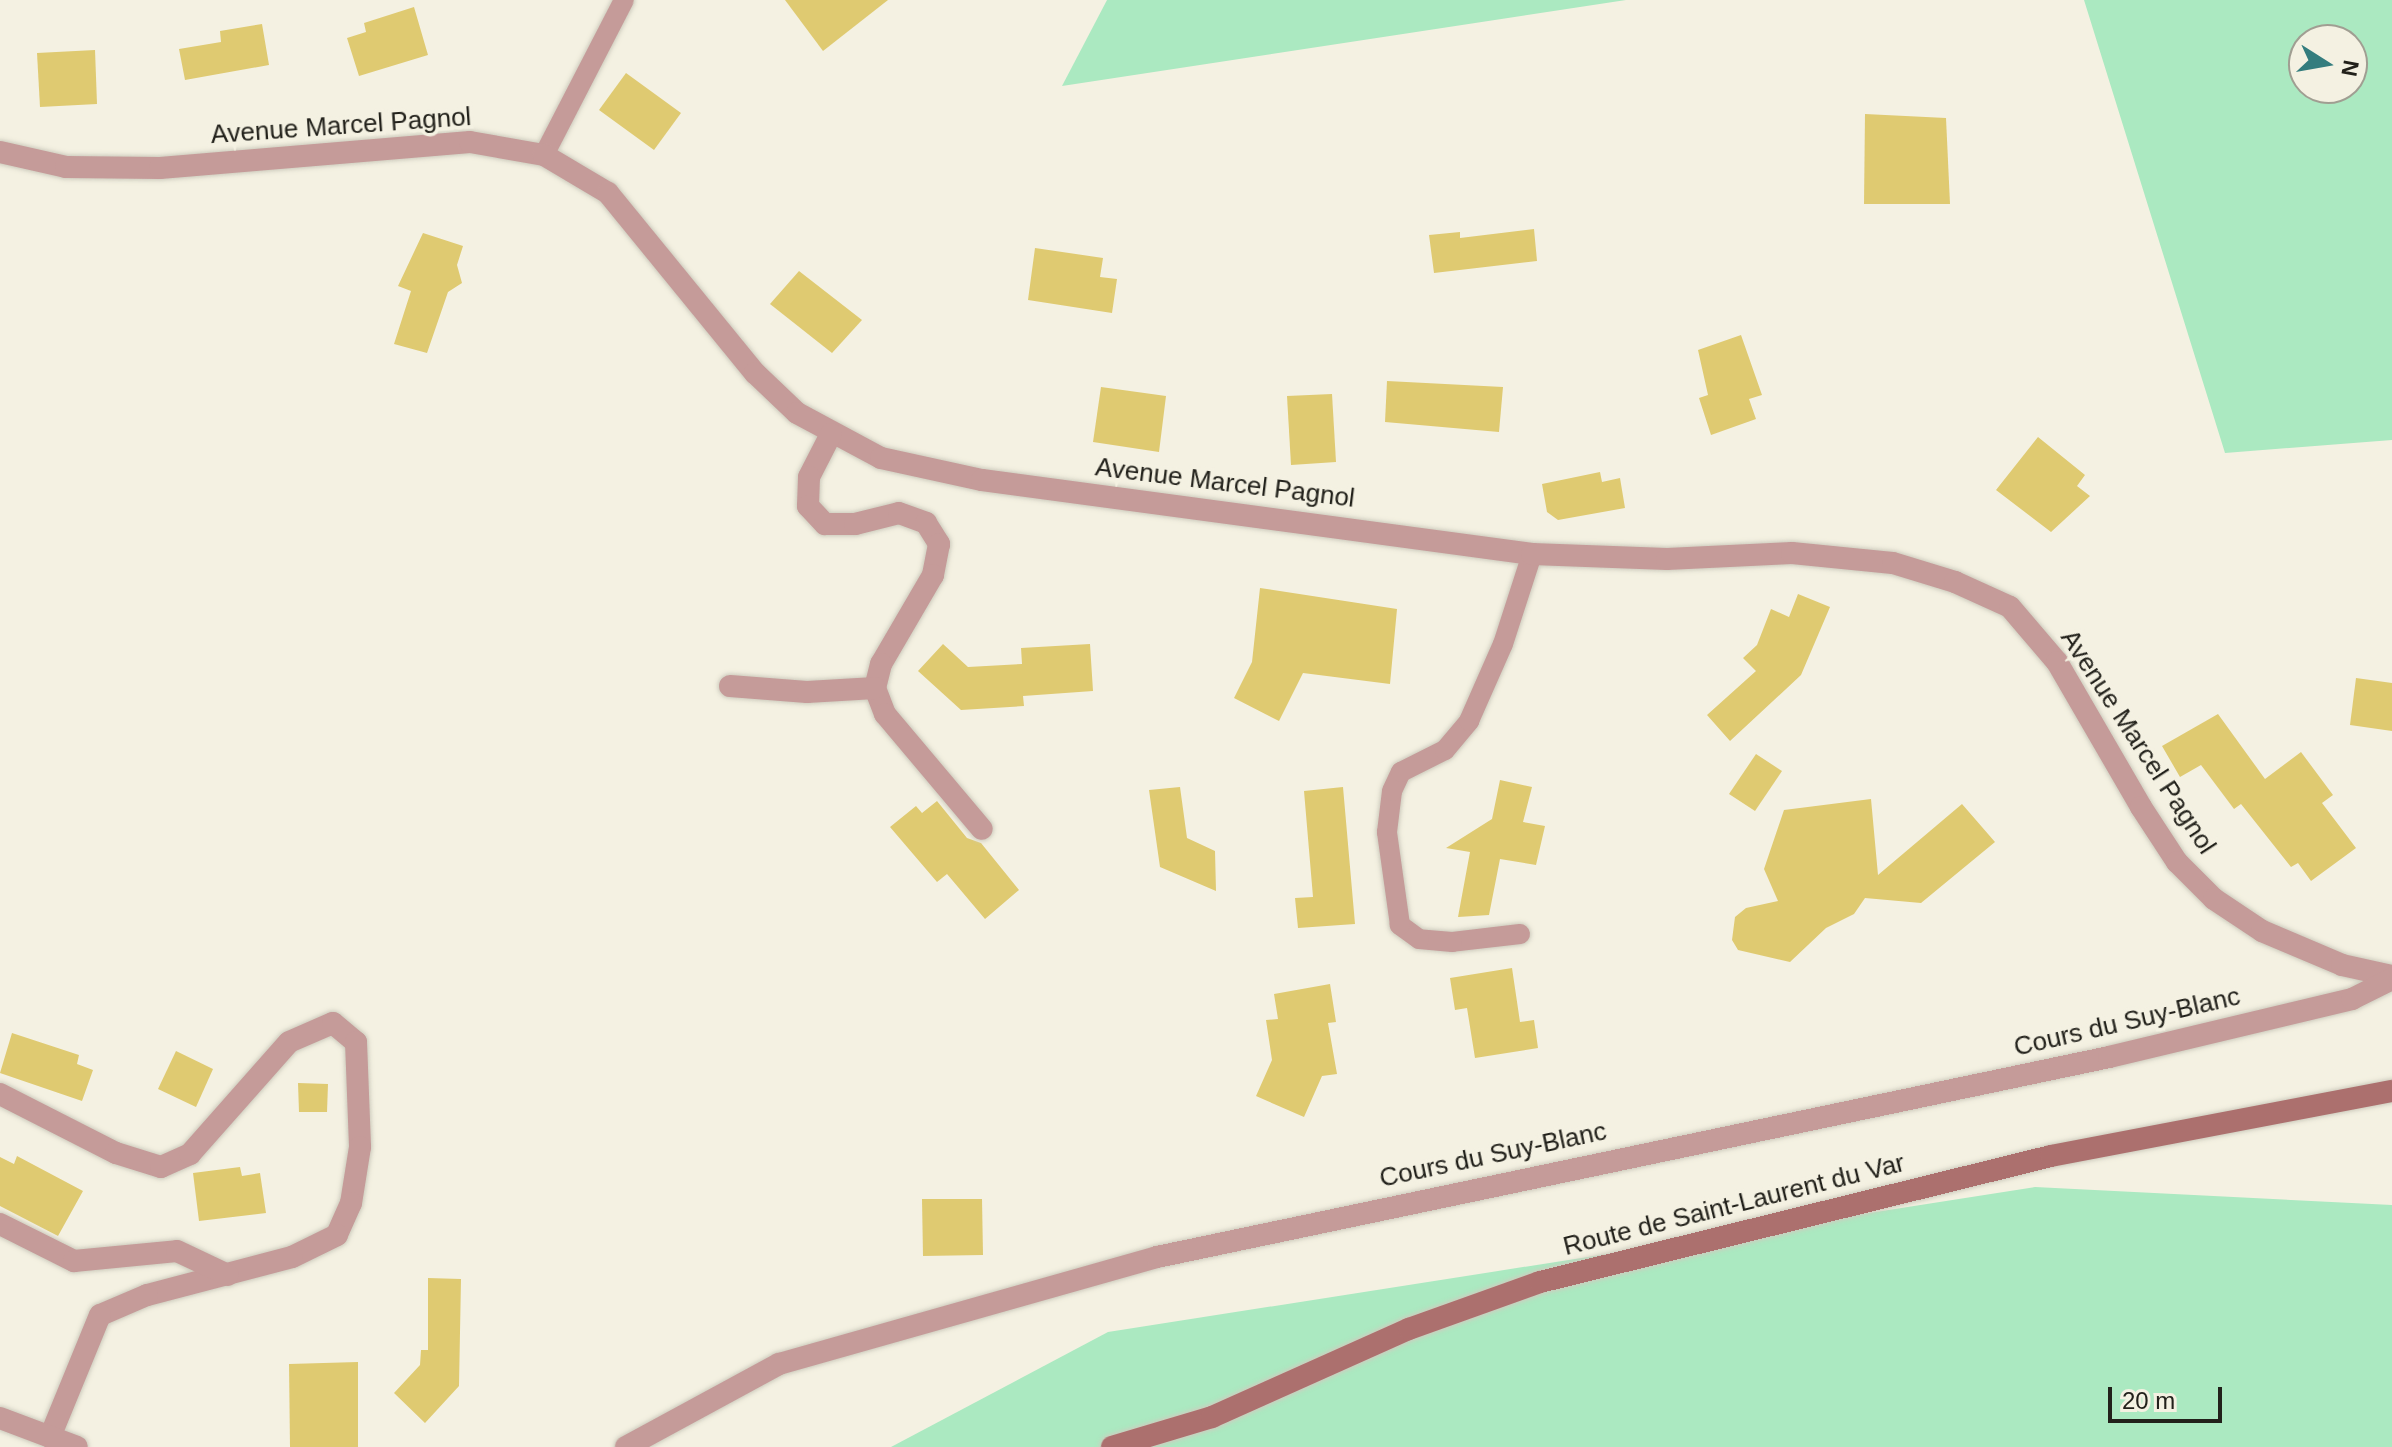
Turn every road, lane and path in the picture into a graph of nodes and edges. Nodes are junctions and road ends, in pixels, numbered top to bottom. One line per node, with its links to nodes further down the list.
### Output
1 (624, 0): 3 (lane)
2 (0, 152): 3 (street, Avenue Marcel Pagnol)
3 (544, 155): 4 (street, Avenue Marcel Pagnol)
4 (831, 434): 5 (street, Avenue Marcel Pagnol); 7 (street)
5 (1532, 554): 9 (lane); 10 (street, Avenue Marcel Pagnol)
6 (730, 686): 7 (street)
7 (875, 688): 8 (street)
8 (982, 829)
9 (1520, 934)
10 (2392, 978): 18 (street, Cours du Suy-Blanc)
11 (2392, 1091): 19 (main road, Route de Saint-Laurent du Var)
12 (0, 1094): 14 (street)
13 (0, 1224): 14 (street)
14 (228, 1275): 16 (street)
15 (0, 1418): 16 (street)
16 (50, 1437): 17 (street)
17 (77, 1447)
18 (626, 1447)
19 (1112, 1447)

